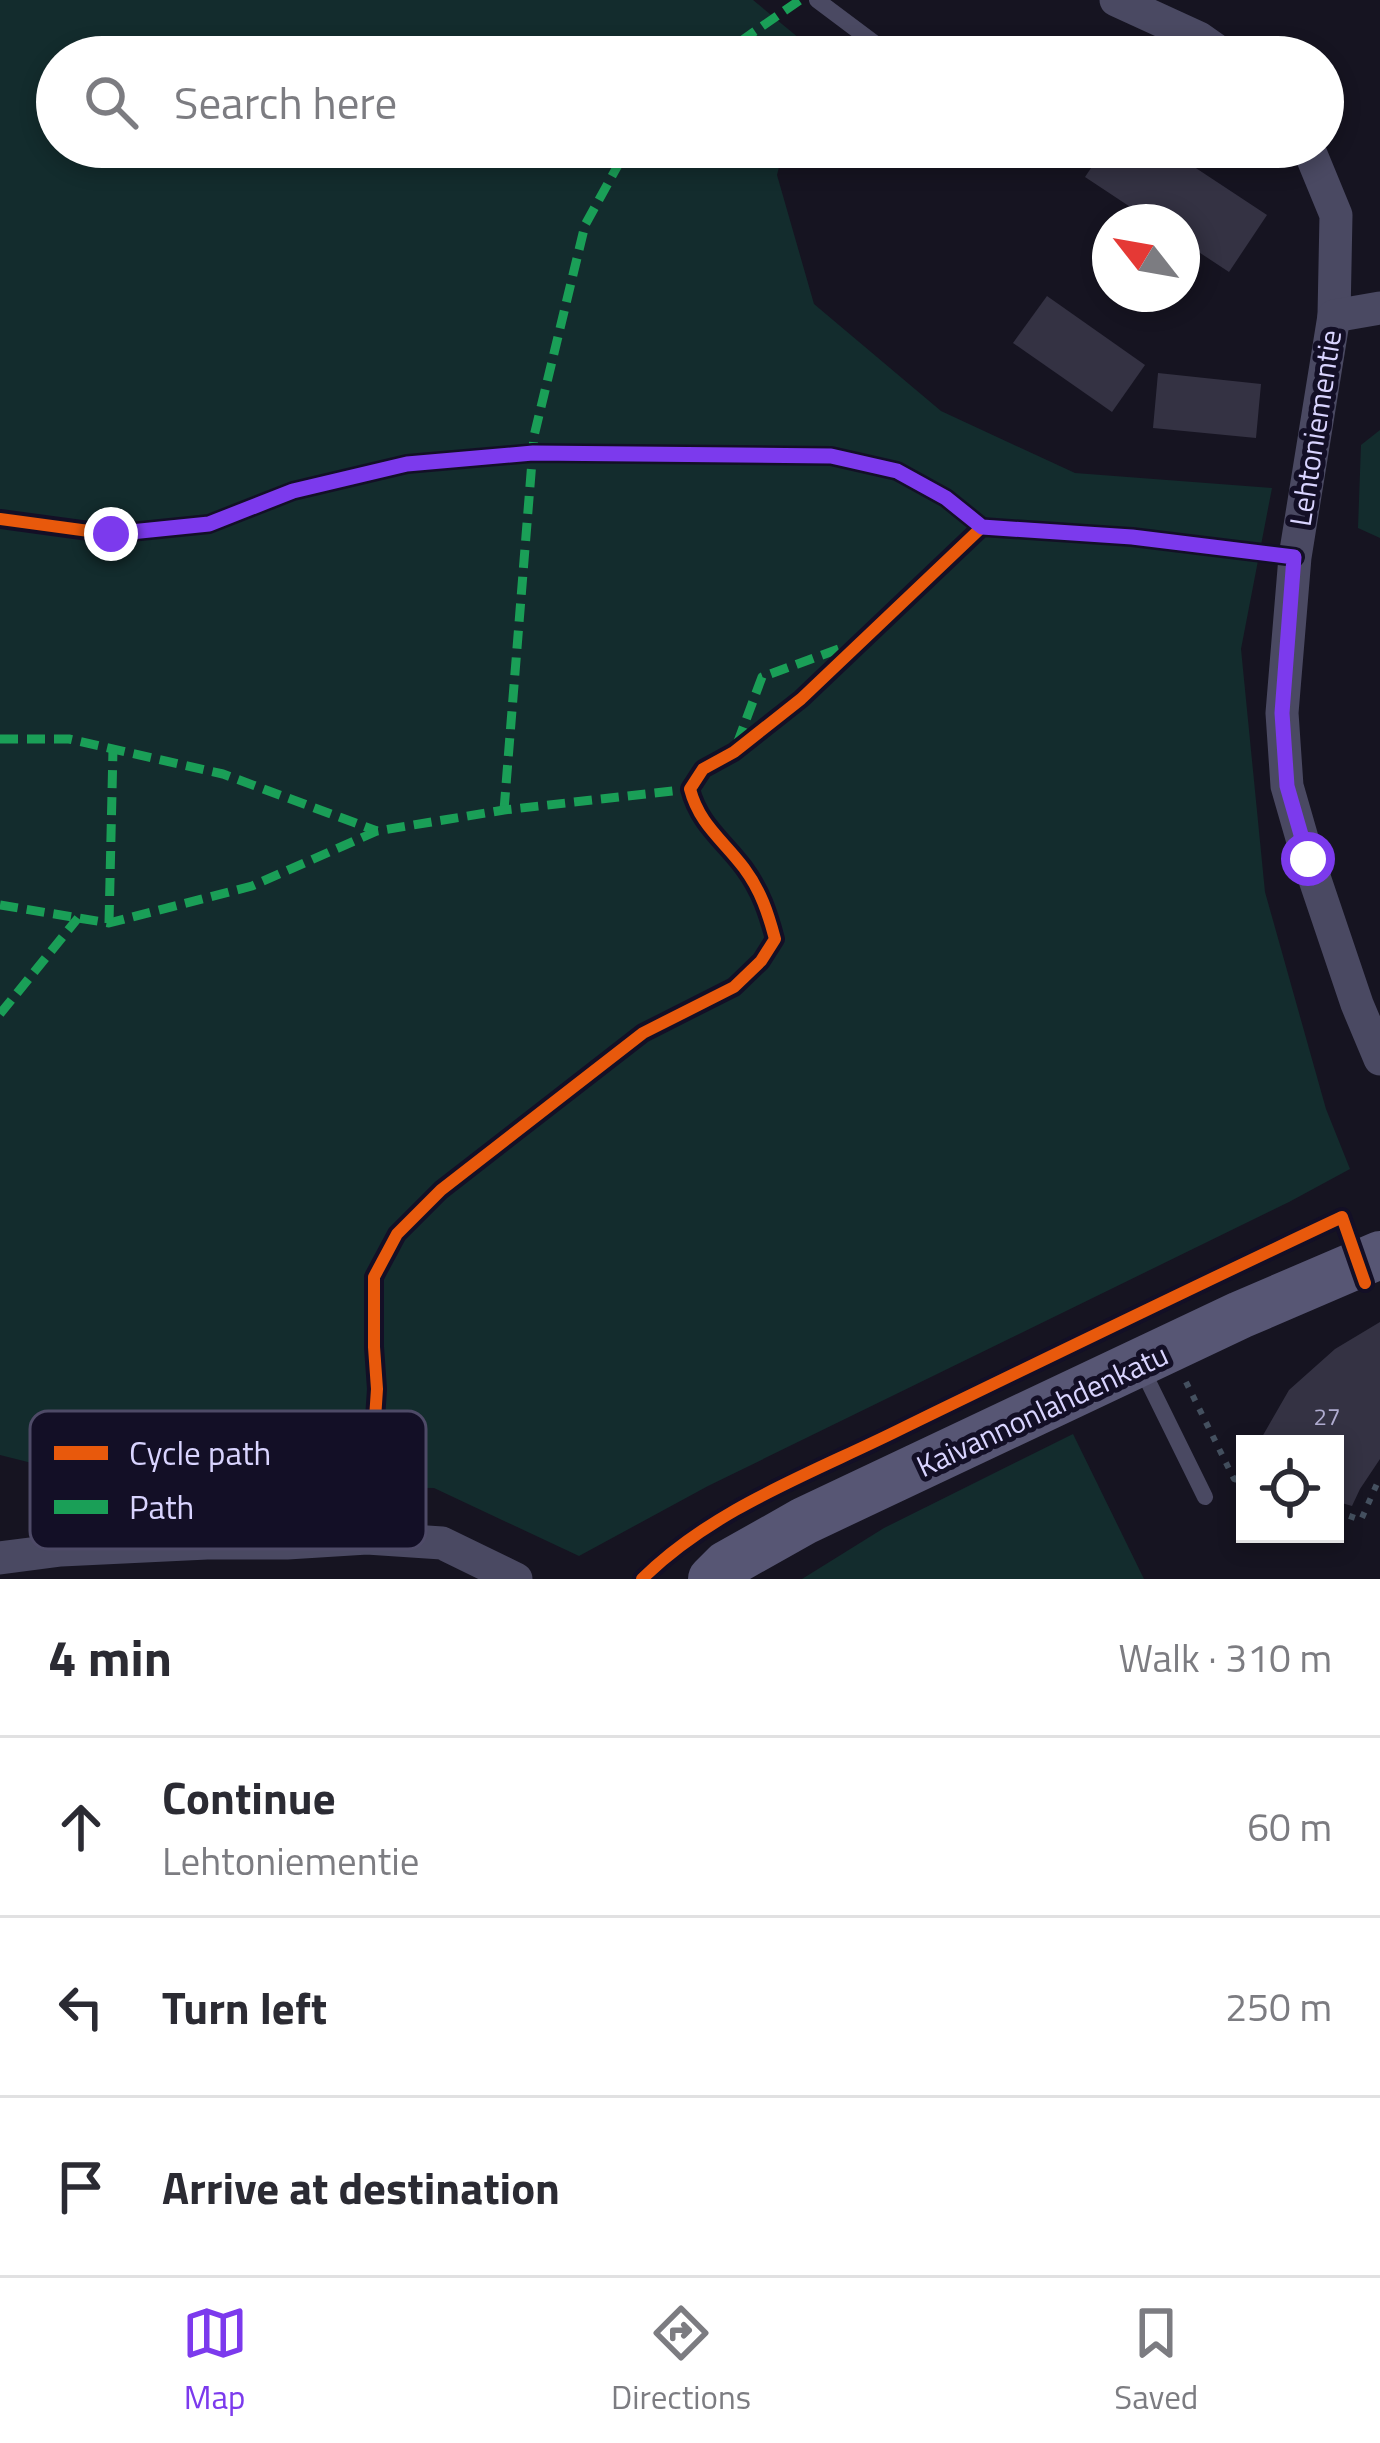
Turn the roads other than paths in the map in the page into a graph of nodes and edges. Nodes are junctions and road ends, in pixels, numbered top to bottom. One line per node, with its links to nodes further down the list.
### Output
1 (818, 0): 3 (lane)
2 (1116, 0): 4 (street)
3 (865, 36)
4 (1195, 36)
5 (1317, 168): 7 (street, Lehtoniementie)
6 (1380, 308): 7 (street)
7 (1334, 316): 8 (street, Lehtoniementie)
8 (1380, 1059)
9 (1380, 1255): 10 (street, Kaivannonlahdenkatu)
10 (1160, 1366): 11 (lane); 16 (street, Kaivannonlahdenkatu)
11 (1204, 1497)
12 (426, 1542): 15 (street)
13 (82, 1549): 14 (street)
14 (0, 1558)
15 (516, 1579)
16 (712, 1579)

